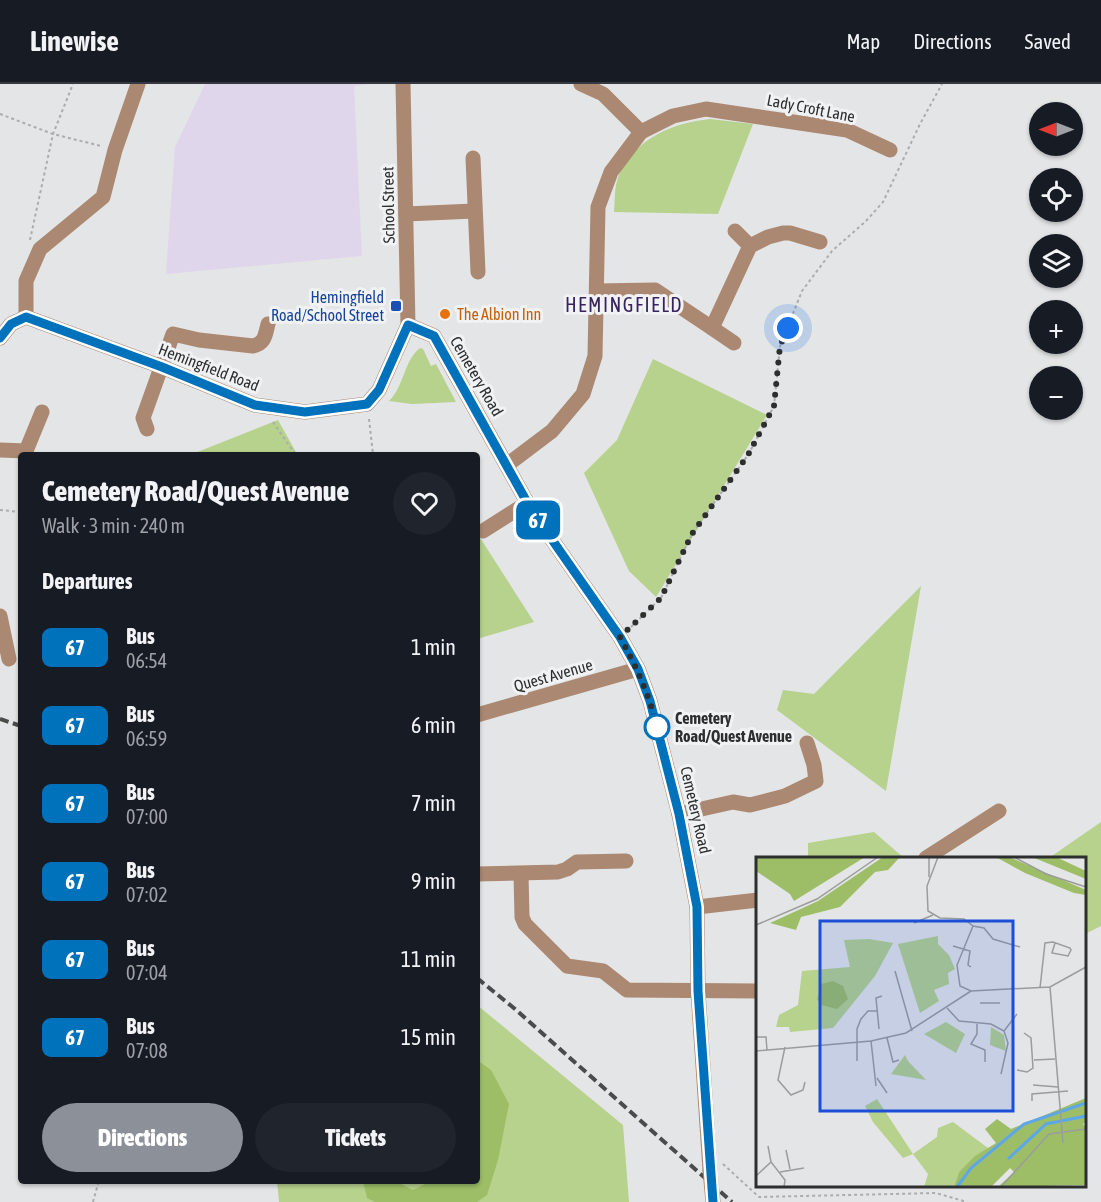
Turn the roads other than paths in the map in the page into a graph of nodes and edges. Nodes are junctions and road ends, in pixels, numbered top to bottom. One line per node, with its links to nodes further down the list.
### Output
1 (138, 84): 14 (street)
2 (403, 84): 8 (street, School Street)
3 (581, 84): 4 (street)
4 (641, 132): 5 (street, Lady Croft Lane); 13 (street, Lady Croft Lane)
5 (890, 150)
6 (473, 158): 7 (street)
7 (474, 211): 8 (street); 12 (street)
8 (406, 214): 16 (street, School Street)
9 (735, 231): 11 (street)
10 (820, 243): 11 (street)
11 (750, 246): 17 (street)
12 (478, 273)
13 (597, 291): 17 (street); 24 (street, Lady Croft Lane)
14 (26, 317): 18 (street); 20 (street, Hemingfield Road)
15 (268, 324): 20 (street)
16 (408, 325): 20 (street, Hemingfield Road); 24 (street, Cemetery Road)
17 (712, 328): 19 (street)
18 (0, 338)
19 (734, 343)
20 (162, 367): 22 (street)
21 (42, 412): 23 (street)
22 (147, 429)
23 (0, 450)
24 (507, 465): 25 (street, Cemetery Road)
25 (527, 503): 26 (street); 29 (street, Cemetery Road)
26 (483, 531)
27 (0, 616): 28 (street)
28 (9, 659)
29 (638, 669): 30 (street, Quest Avenue); 33 (street, Cemetery Road)
30 (480, 714)
31 (807, 743): 33 (street)
32 (999, 811): 34 (street)
33 (679, 814): 39 (street, Cemetery Road)
34 (928, 857)
35 (626, 861): 37 (street)
36 (480, 874): 37 (street)
37 (521, 874): 40 (street)
38 (756, 900): 39 (street)
39 (697, 907): 40 (street, Cemetery Road)
40 (698, 991): 41 (street); 42 (street, Cemetery Road, bridge)
41 (756, 991)
42 (713, 1202)

